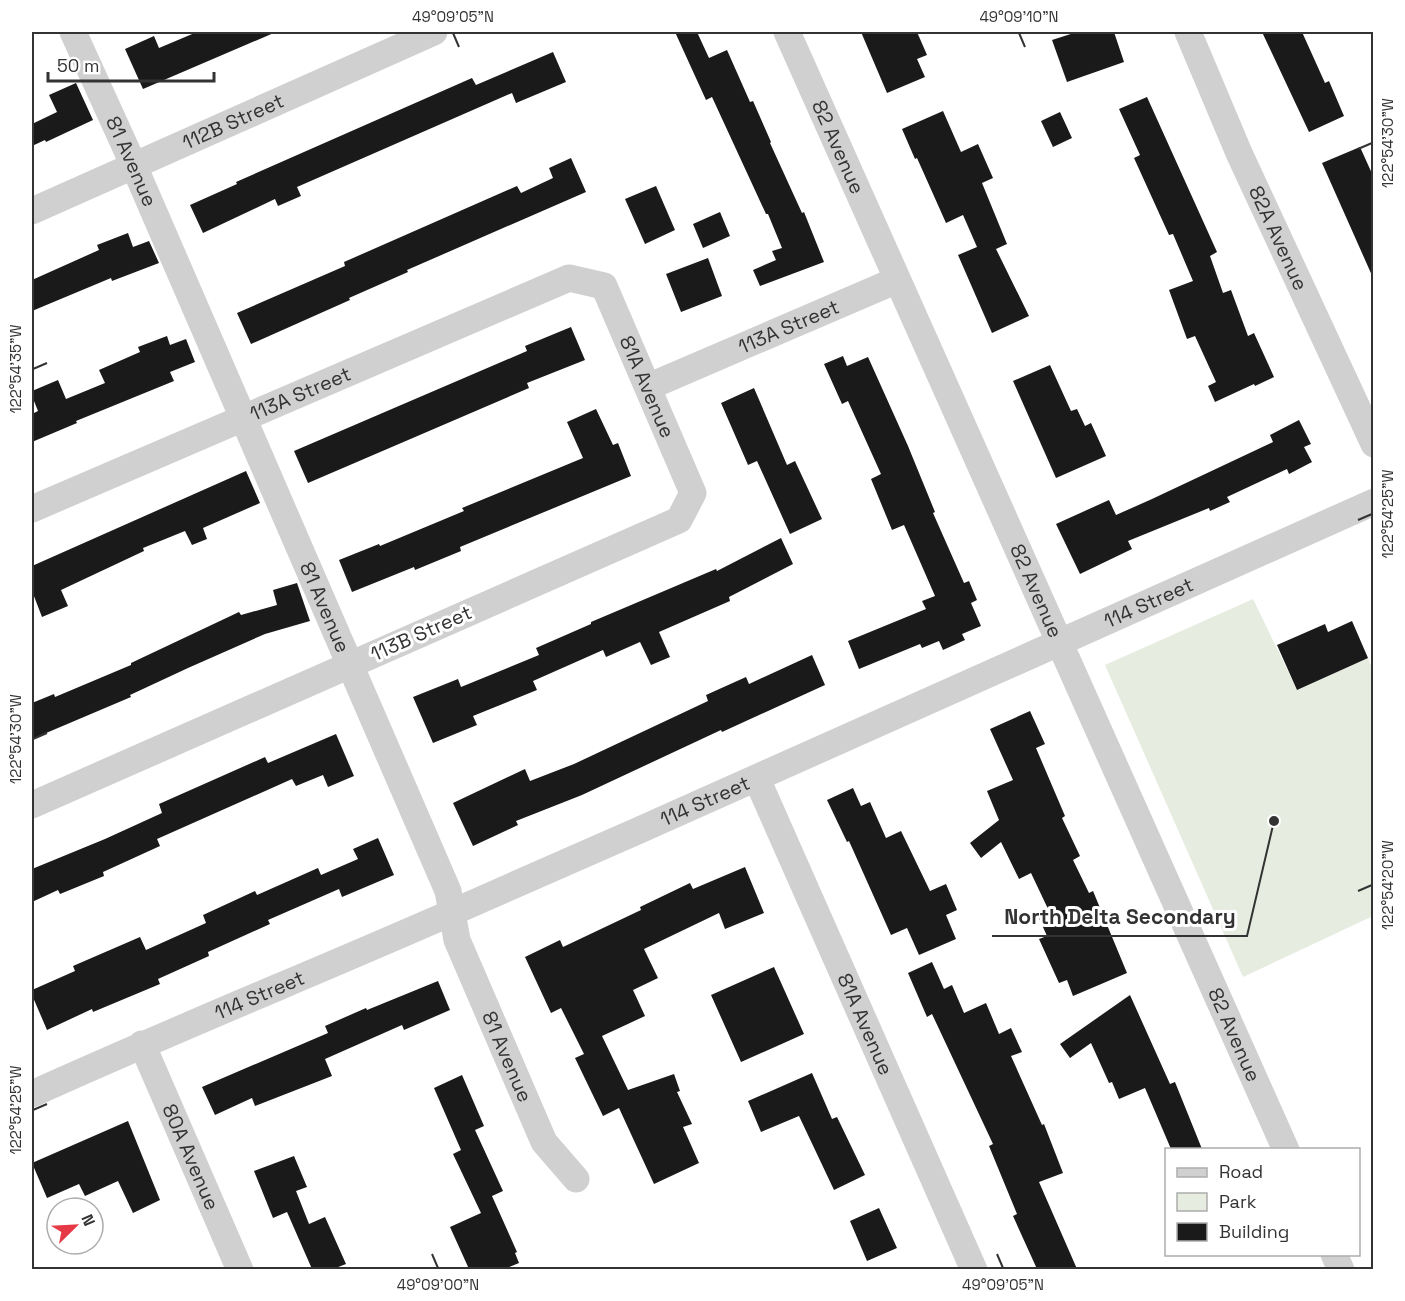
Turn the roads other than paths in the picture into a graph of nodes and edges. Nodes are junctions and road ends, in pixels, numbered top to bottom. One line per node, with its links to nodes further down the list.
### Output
1 (73, 32): 5 (street, 81 Avenue)
2 (434, 32): 5 (street, 112B Street)
3 (787, 32): 8 (street, 82 Avenue)
4 (1188, 32): 11 (street, 82A Avenue)
5 (134, 166): 6 (street, 112B Street); 10 (street, 81 Avenue)
6 (32, 211)
7 (569, 278): 9 (street, 81A Avenue); 10 (street, 113A Street)
8 (897, 280): 9 (street, 113A Street); 15 (street, 82 Avenue)
9 (648, 387): 14 (street, 81A Avenue)
10 (243, 417): 13 (street, 113A Street); 16 (street, 81 Avenue)
11 (1374, 444)
12 (1374, 502): 15 (street, 114 Street)
13 (32, 509)
14 (680, 520): 16 (street, 113B Street)
15 (1060, 642): 17 (street, 114 Street); 22 (street, 82 Avenue)
16 (350, 664): 18 (street, 113B Street); 19 (street, 81 Avenue)
17 (757, 779): 19 (street, 114 Street); 25 (street, 81A Avenue)
18 (32, 805)
19 (452, 913): 20 (street, 114 Street); 23 (street, 81 Avenue)
20 (142, 1044): 21 (street, 114 Street); 24 (street, 80A Avenue)
21 (32, 1094)
22 (1287, 1148)
23 (576, 1179)
24 (240, 1269)
25 (974, 1269)

